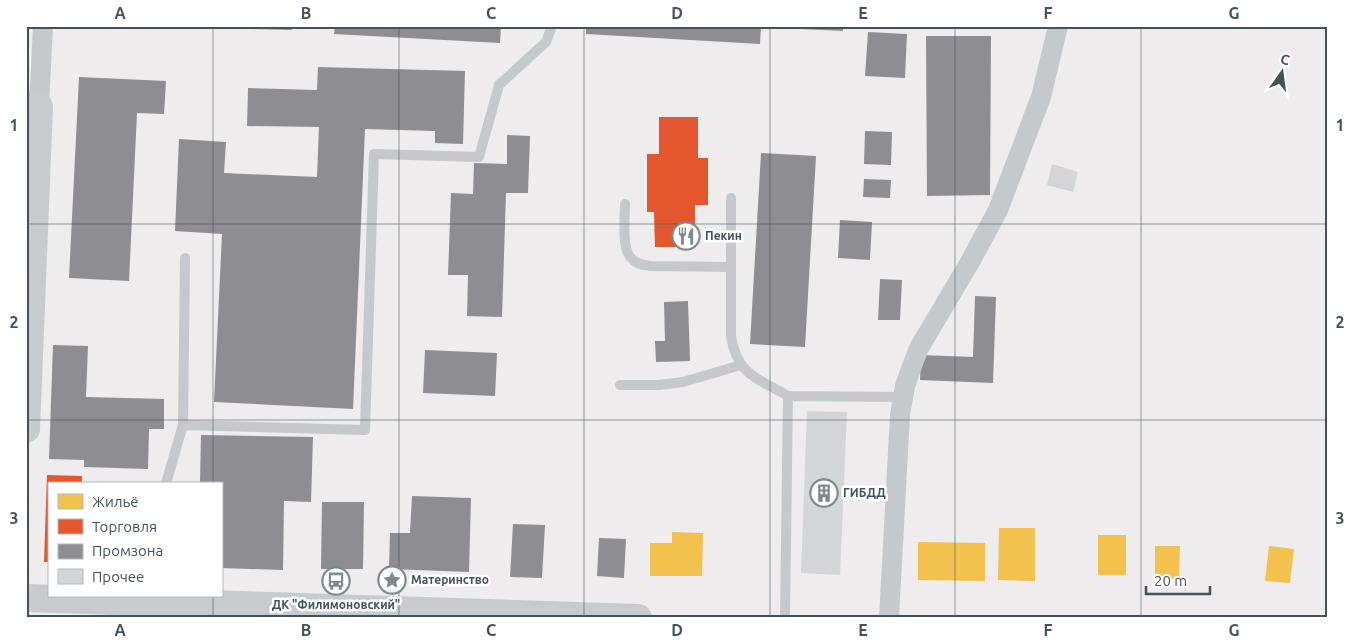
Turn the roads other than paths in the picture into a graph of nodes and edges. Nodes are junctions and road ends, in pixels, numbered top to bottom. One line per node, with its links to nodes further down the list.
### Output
1 (43, 26): 4 (street)
2 (552, 26): 13 (lane)
3 (1058, 26): 12 (street)
4 (32, 106): 14 (street)
5 (731, 198): 8 (lane)
6 (625, 204): 8 (lane)
7 (185, 258): 13 (lane)
8 (731, 267): 9 (lane)
9 (740, 365): 10 (lane); 11 (lane)
10 (620, 385)
11 (788, 396): 12 (lane); 19 (lane)
12 (902, 398): 20 (street)
13 (183, 425): 15 (lane)
14 (26, 430)
15 (166, 482)
16 (26, 598): 17 (street)
17 (153, 602): 18 (street)
18 (638, 618)
19 (786, 618)
20 (889, 618)

